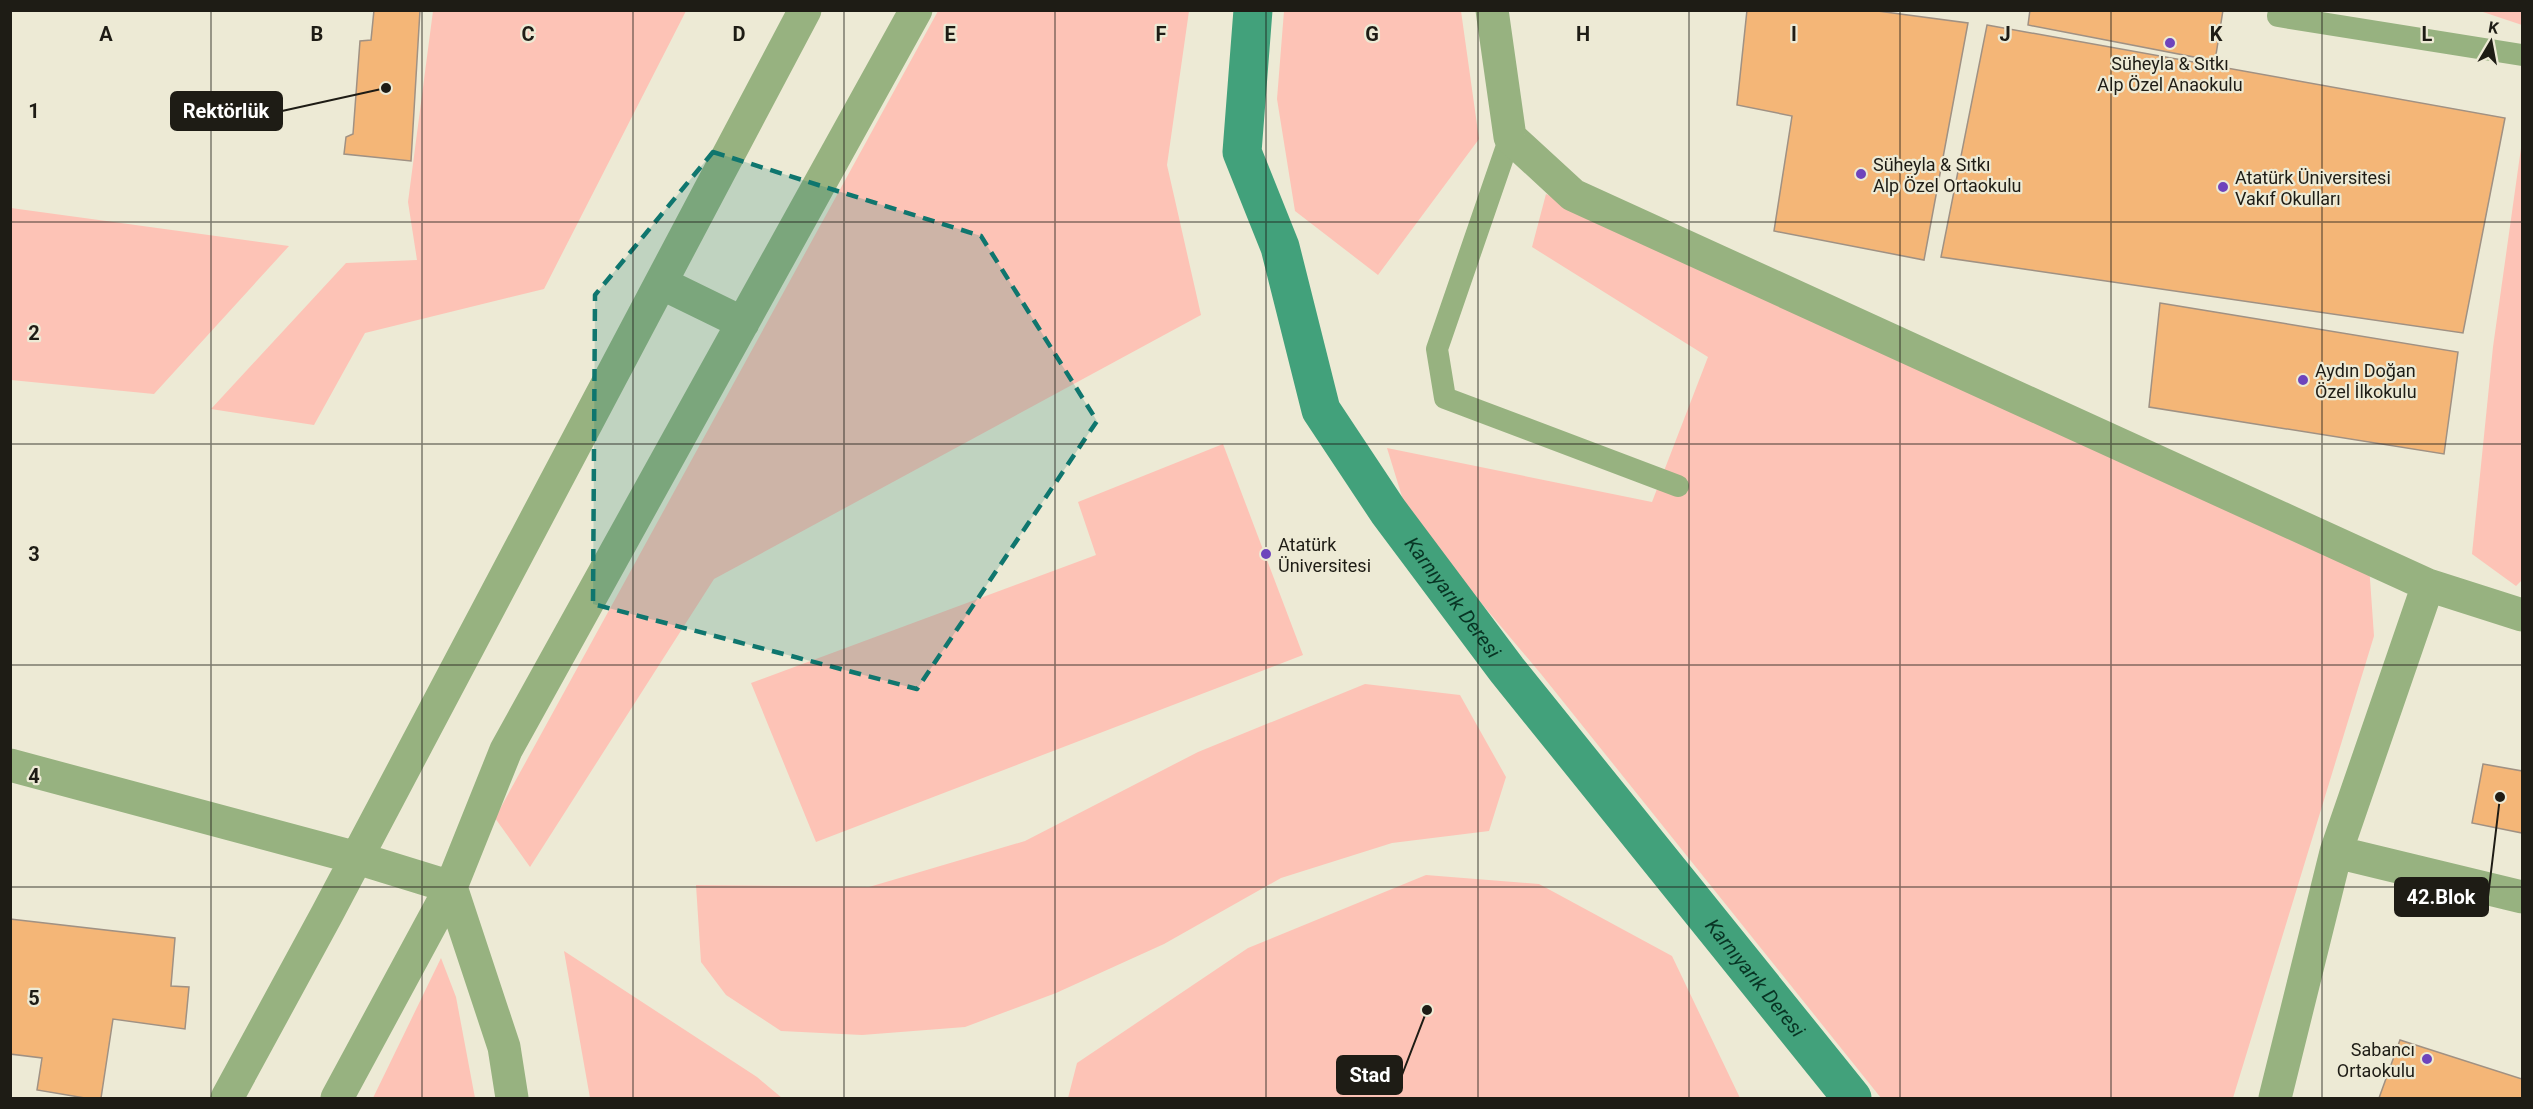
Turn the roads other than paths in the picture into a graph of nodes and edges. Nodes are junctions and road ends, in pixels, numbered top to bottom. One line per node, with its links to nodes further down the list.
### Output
1 (805, 10): 7 (street)
2 (916, 10): 8 (street)
3 (1492, 10): 6 (street)
4 (2278, 16): 5 (lane)
5 (2523, 55)
6 (1510, 137): 9 (lane); 10 (street)
7 (661, 283): 8 (street); 14 (street)
8 (743, 323): 15 (street)
9 (1678, 486)
10 (2428, 585): 11 (street); 13 (street)
11 (2520, 611)
12 (10, 765): 14 (street)
13 (2336, 852): 16 (street); 20 (street)
14 (357, 858): 15 (street); 17 (street)
15 (452, 887): 18 (street); 19 (street)
16 (2523, 897)
17 (227, 1098)
18 (337, 1098)
19 (512, 1098)
20 (2276, 1098)

